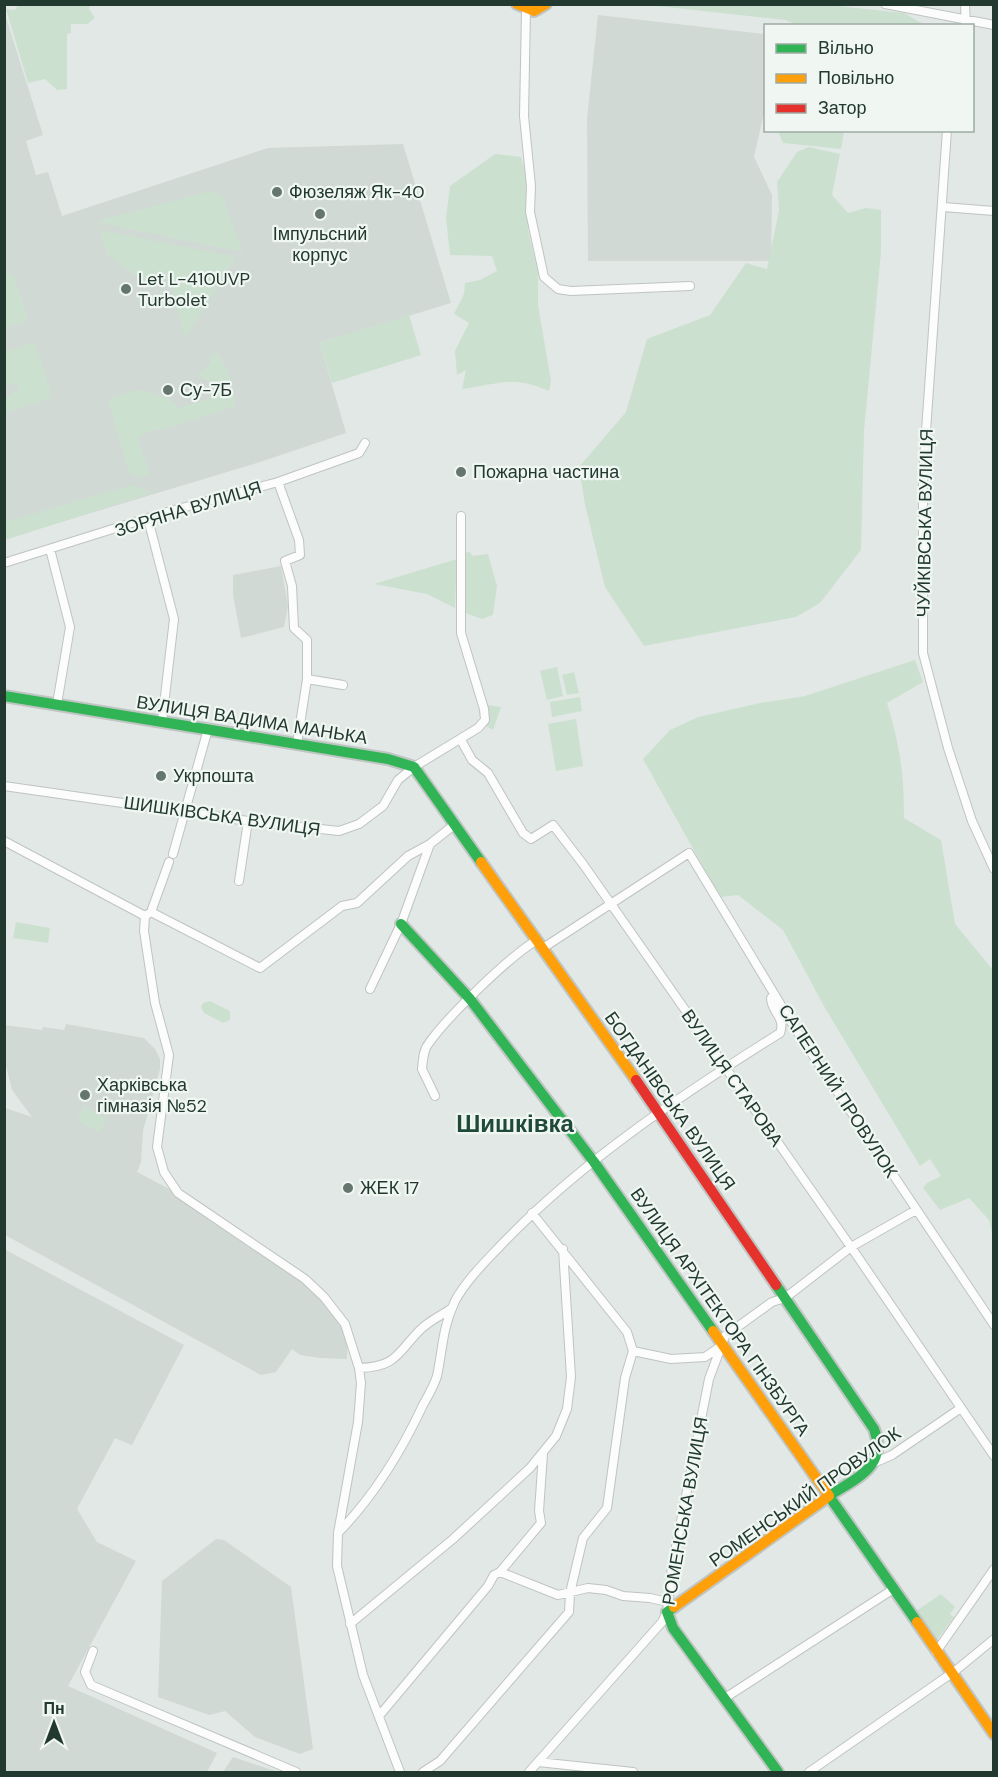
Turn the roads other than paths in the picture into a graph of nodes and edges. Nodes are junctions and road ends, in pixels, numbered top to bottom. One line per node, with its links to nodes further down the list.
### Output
1 (546, 4): 4 (main road)
2 (885, 4): 5 (street)
3 (965, 4): 5 (street)
4 (521, 7): 10 (street)
5 (966, 22): 6 (street)
6 (993, 26)
7 (947, 132): 8 (street, ЧУЙКІВСЬКА ВУЛИЦЯ)
8 (943, 207): 9 (street); 32 (street, ЧУЙКІВСЬКА ВУЛИЦЯ)
9 (993, 211)
10 (690, 286)
11 (365, 443): 12 (street, ЗОРЯНА ВУЛИЦЯ)
12 (278, 482): 14 (street, ЗОРЯНА ВУЛИЦЯ); 17 (street)
13 (461, 516): 23 (street)
14 (148, 519): 15 (street, ЗОРЯНА ВУЛИЦЯ); 21 (street)
15 (50, 549): 16 (street, ЗОРЯНА ВУЛИЦЯ); 20 (street)
16 (4, 563)
17 (307, 679): 18 (street); 24 (street)
18 (342, 685)
19 (4, 696): 20 (main road, ВУЛИЦЯ ВАДИМА МАНЬКА)
20 (57, 704): 21 (main road, ВУЛИЦЯ ВАДИМА МАНЬКА)
21 (162, 722): 22 (main road, ВУЛИЦЯ ВАДИМА МАНЬКА)
22 (208, 729): 24 (main road, ВУЛИЦЯ ВАДИМА МАНЬКА); 27 (street)
23 (461, 740): 25 (street); 34 (street, ВУЛИЦЯ СТАРОВА)
24 (297, 744): 25 (main road, ВУЛИЦЯ ВАДИМА МАНЬКА)
25 (414, 767): 28 (street, ШИШКІВСЬКА ВУЛИЦЯ); 29 (main road, БОГДАНІВСЬКА ВУЛИЦЯ)
26 (4, 786): 27 (street, ШИШКІВСЬКА ВУЛИЦЯ)
27 (183, 812): 28 (street, ШИШКІВСЬКА ВУЛИЦЯ); 35 (street)
28 (248, 821): 33 (street)
29 (454, 825): 31 (street); 37 (main road, БОГДАНІВСЬКА ВУЛИЦЯ)
30 (4, 842): 35 (street)
31 (430, 844): 35 (street); 36 (street)
32 (993, 869)
33 (239, 881)
34 (610, 903): 37 (street); 39 (street, САПЕРНИЙ ПРОВУЛОК); 41 (street, ВУЛИЦЯ СТАРОВА)
35 (148, 914): 54 (street)
36 (401, 924): 38 (street); 40 (main road, ВУЛИЦЯ АРХІТЕКТОРА ГІНЗБУРГА)
37 (540, 944): 40 (street); 43 (main road, БОГДАНІВСЬКА ВУЛИЦЯ)
38 (370, 989)
39 (775, 995): 41 (street); 45 (street, САПЕРНИЙ ПРОВУЛОК)
40 (470, 999): 42 (street); 44 (main road, ВУЛИЦЯ АРХІТЕКТОРА ГІНЗБУРГА)
41 (725, 1067): 43 (street); 47 (street, ВУЛИЦЯ СТАРОВА)
42 (435, 1096)
43 (660, 1114): 44 (street); 49 (main road, БОГДАНІВСЬКА ВУЛИЦЯ)
44 (594, 1162): 46 (street); 52 (main road, ВУЛИЦЯ АРХІТЕКТОРА ГІНЗБУРГА)
45 (916, 1210): 47 (street); 51 (street, САПЕРНИЙ ПРОВУЛОК)
46 (532, 1213): 48 (street); 50 (street)
47 (851, 1247): 49 (street); 55 (street, ВУЛИЦЯ СТАРОВА)
48 (563, 1248): 53 (street); 56 (street)
49 (785, 1298): 52 (street); 58 (main road, БОГДАНІВСЬКА ВУЛИЦЯ)
50 (453, 1307): 54 (street); 60 (street)
51 (993, 1325)
52 (723, 1345): 53 (street); 59 (main road, ВУЛИЦЯ АРХІТЕКТОРА ГІНЗБУРГА); 65 (street, РОМЕНСЬКА ВУЛИЦЯ)
53 (633, 1351): 64 (street)
54 (359, 1368): 60 (street)
55 (961, 1408): 57 (street, ВУЛИЦЯ СТАРОВА); 58 (street, РОМЕНСЬКИЙ ПРОВУЛОК)
56 (543, 1452): 62 (street); 66 (street)
57 (993, 1456)
58 (876, 1462): 59 (main road, РОМЕНСЬКИЙ ПРОВУЛОК)
59 (829, 1496): 63 (main road, ВУЛИЦЯ АРХІТЕКТОРА ГІНЗБУРГА); 65 (main road, РОМЕНСЬКИЙ ПРОВУЛОК)
60 (338, 1533): 66 (street)
61 (993, 1569): 69 (street)
62 (500, 1572): 64 (street); 72 (street)
63 (892, 1590): 69 (main road, ВУЛИЦЯ АРХІТЕКТОРА ГІНЗБУРГА); 71 (street)
64 (570, 1593): 65 (street); 77 (street)
65 (667, 1607): 71 (main road); 74 (street, РОМЕНСЬКА ВУЛИЦЯ)
66 (350, 1624): 72 (street)
67 (993, 1639): 70 (street)
68 (93, 1651): 75 (street)
69 (936, 1652): 70 (main road, ВУЛИЦЯ АРХІТЕКТОРА ГІНЗБУРГА)
70 (951, 1674): 73 (main road, ВУЛИЦЯ АРХІТЕКТОРА ГІНЗБУРГА); 81 (street)
71 (725, 1698): 80 (main road)
72 (379, 1716): 76 (street)
73 (993, 1734)
74 (538, 1762): 78 (street, РОМЕНСЬКА ВУЛИЦЯ); 79 (street)
75 (296, 1773)
76 (400, 1773)
77 (423, 1773)
78 (529, 1773)
79 (633, 1773)
80 (778, 1773)
81 (809, 1773)

